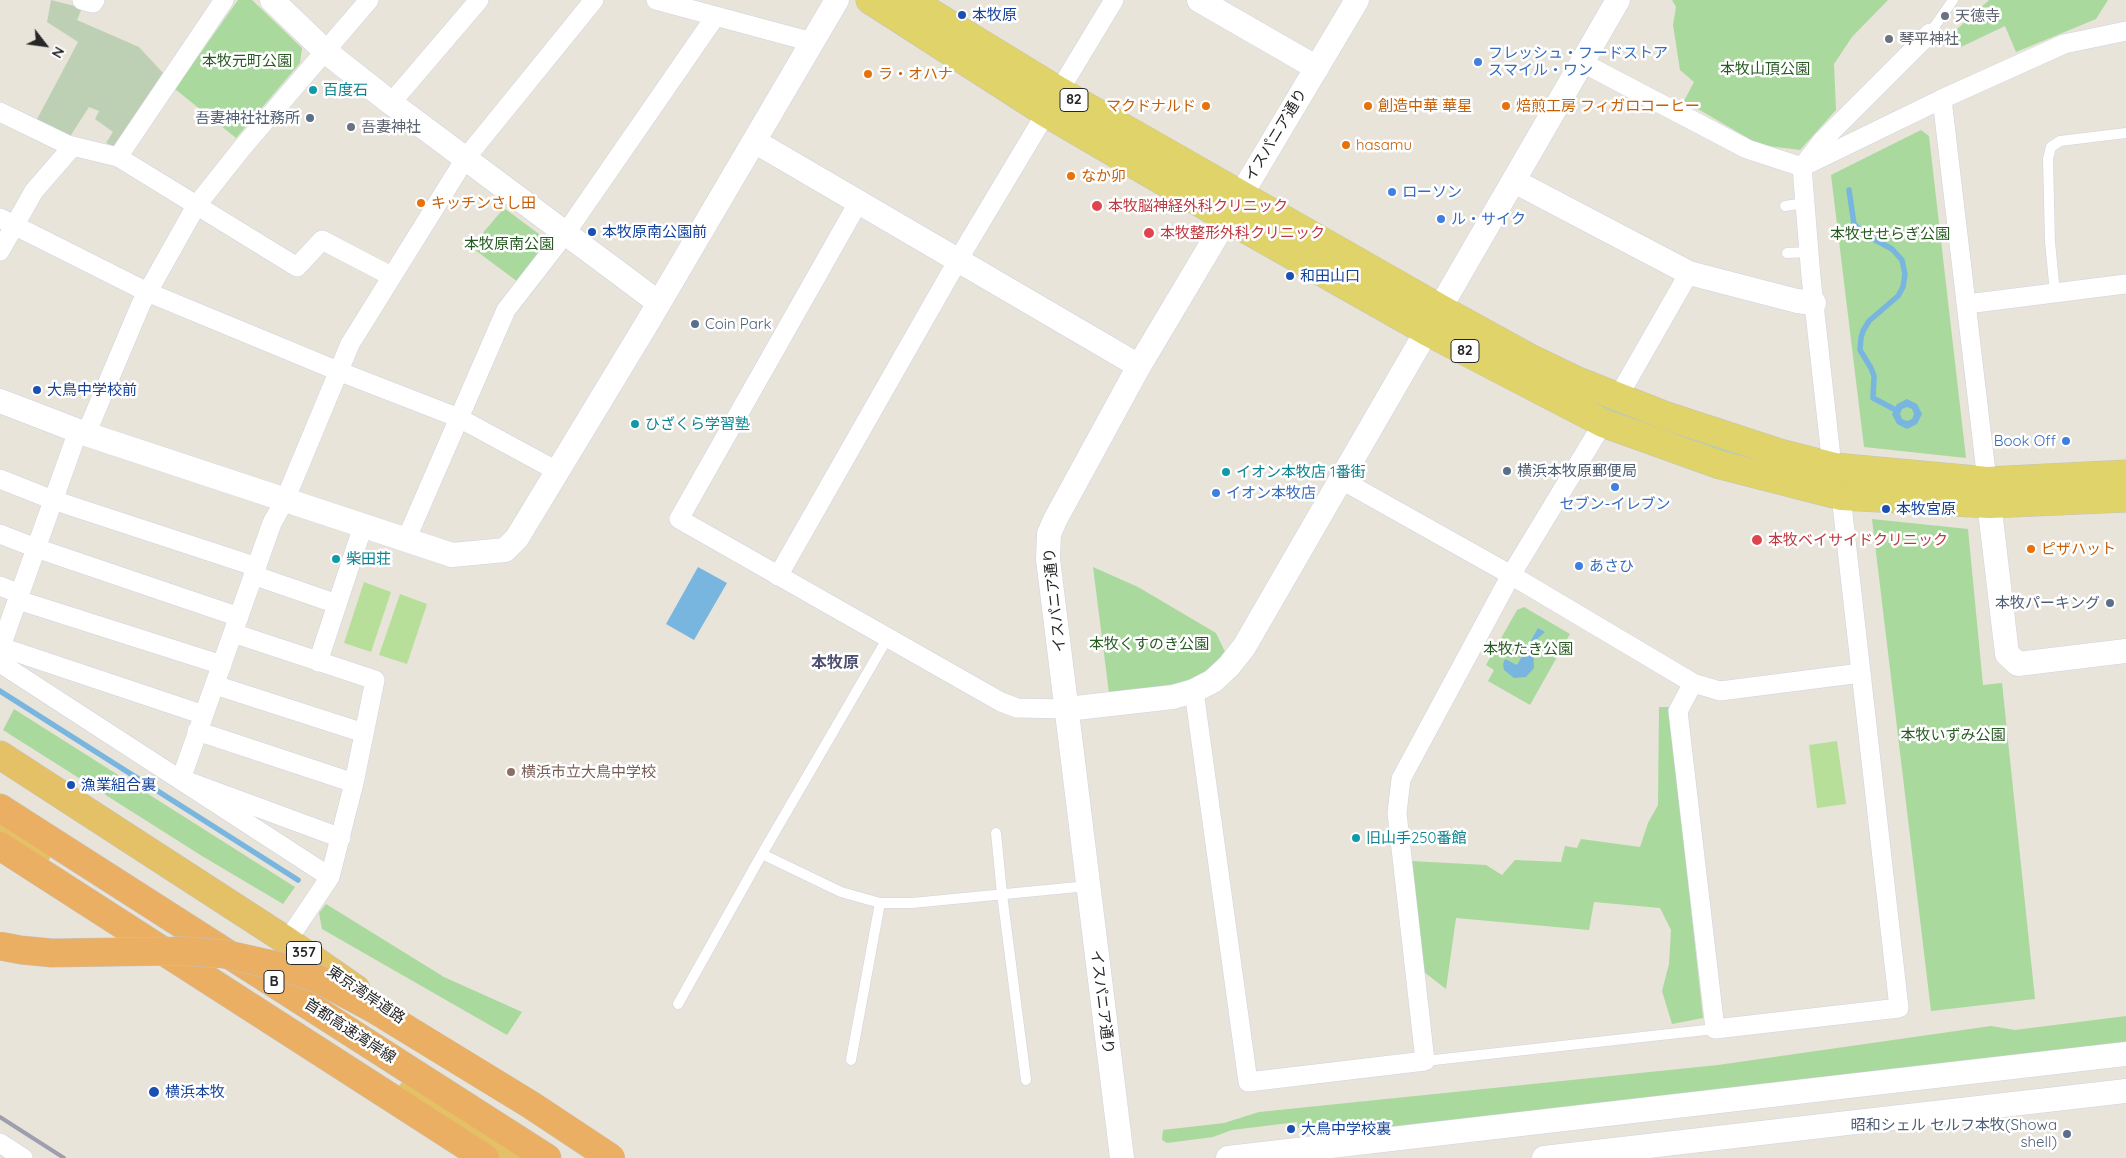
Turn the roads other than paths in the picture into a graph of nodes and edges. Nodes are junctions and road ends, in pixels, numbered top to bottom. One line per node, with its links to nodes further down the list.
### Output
1 (82, 0): 2 (street)
2 (95, 0)
3 (224, 0): 31 (street)
4 (272, 0): 21 (street)
5 (369, 0): 21 (street)
6 (479, 0): 26 (street)
7 (594, 0): 32 (street)
8 (656, 0): 17 (street)
9 (837, 0): 20 (street)
10 (870, 0): 25 (main road, 82)
11 (910, 0): 25 (main road, 82)
12 (1114, 0): 25 (street)
13 (1199, 0): 23 (street)
14 (1357, 0): 23 (street, イスパニア通り)
15 (1618, 0): 22 (street)
16 (1953, 0): 19 (lane)
17 (715, 17): 20 (street); 42 (street)
18 (2126, 31): 24 (street)
19 (1930, 32): 33 (street)
20 (812, 42): 29 (street)
21 (325, 51): 26 (street); 38 (street)
22 (1583, 63): 33 (street); 34 (street)
23 (1317, 68): 35 (street, イスパニア通り)
24 (1942, 99): 33 (street); 54 (street)
25 (1052, 102): 35 (main road, 82); 40 (main road, 82); 46 (street)
26 (391, 104): 32 (street)
27 (0, 112): 30 (street)
28 (2126, 133): 51 (lane)
29 (754, 141): 36 (street); 52 (street)
30 (73, 146): 31 (street); 41 (street)
31 (118, 158): 38 (street)
32 (464, 159): 42 (street); 48 (street)
33 (1802, 167): 37 (street)
34 (1514, 181): 47 (street); 55 (street)
35 (1240, 195): 40 (street, イスパニア通り); 55 (main road, 82)
36 (858, 203): 46 (street); 79 (street)
37 (1805, 204): 39 (lane); 44 (street)
38 (196, 206): 48 (street); 50 (street)
39 (1786, 206)
40 (1226, 218): 55 (main road, 82); 56 (street, イスパニア通り)
41 (8, 221): 43 (street); 50 (street)
42 (565, 234): 52 (street); 60 (street)
43 (0, 251)
44 (1809, 252): 45 (lane); 53 (street)
45 (1787, 253)
46 (958, 260): 56 (street); 79 (street)
47 (1689, 273): 53 (street); 58 (street)
48 (391, 276): 57 (street)
49 (2126, 284): 51 (street)
50 (148, 292): 57 (street); 62 (street)
51 (2055, 293): 54 (street)
52 (659, 303): 64 (street)
53 (1814, 303): 63 (street)
54 (1967, 304): 68 (street)
55 (1434, 320): 58 (main road, 82); 61 (main road, 82); 67 (street)
56 (1139, 366): 94 (street, イスパニア通り)
57 (338, 371): 60 (street); 72 (street)
58 (1618, 397): 63 (main road, 82)
59 (0, 401): 62 (street)
60 (459, 418): 64 (street); 75 (street)
61 (1603, 423): 69 (main road, 82); 78 (street)
62 (82, 432): 71 (street); 72 (street)
63 (1832, 466): 68 (main road, 82)
64 (557, 471): 75 (street)
65 (2126, 474): 68 (main road, 82)
66 (0, 479): 71 (street)
67 (1340, 479): 78 (street); 93 (street)
68 (1988, 492): 69 (main road, 82); 70 (main road, 82); 86 (street)
69 (1841, 496): 90 (street)
70 (2126, 498)
71 (53, 500): 76 (street); 77 (street)
72 (285, 500): 73 (street); 77 (street)
73 (364, 526): 75 (street); 82 (street)
74 (0, 534): 76 (street)
75 (406, 540)
76 (36, 548): 81 (street); 83 (street)
77 (255, 571): 82 (street); 83 (street)
78 (1512, 575): 91 (street); 116 (street)
79 (778, 576): 84 (street)
80 (0, 586): 81 (street)
81 (19, 597): 85 (street); 89 (street)
82 (337, 604): 87 (street)
83 (236, 625): 87 (street); 89 (street)
84 (887, 639): 94 (street); 105 (lane)
85 (0, 648): 95 (street)
86 (2126, 651)
87 (318, 662): 96 (street)
88 (0, 663): 98 (street)
89 (222, 665): 92 (street)
90 (1861, 673): 91 (street); 113 (street)
91 (1693, 683): 113 (street)
92 (215, 685): 95 (street); 96 (street)
93 (1194, 691): 94 (street); 116 (street)
94 (1067, 709): 107 (street, イスパニア通り)
95 (201, 723): 98 (street); 99 (street)
96 (364, 733): 99 (street)
97 (0, 755): 110 (highway, 東京湾岸道路 / 357)
98 (181, 779): 103 (street); 106 (street)
99 (354, 783): 103 (street)
100 (0, 808): 126 (highway, 首都高速湾岸線 / B, bridge)
101 (0, 831): 125 (highway)
102 (996, 833): 108 (lane)
103 (341, 838): 106 (street)
104 (0, 846): 124 (highway, B, bridge)
105 (762, 854): 109 (lane); 112 (lane)
106 (330, 877): 110 (street)
107 (1088, 886): 108 (lane); 129 (street, イスパニア通り)
108 (1002, 894): 109 (lane); 117 (lane)
109 (880, 903): 115 (lane)
110 (287, 941): 127 (highway, 東京湾岸道路 / 357)
111 (0, 946): 128 (highway, bridge)
112 (678, 1004)
113 (1715, 1029): 116 (lane)
114 (2126, 1054): 119 (street)
115 (851, 1060)
116 (1425, 1061)
117 (1026, 1080)
118 (2126, 1091): 121 (street)
119 (1609, 1114): 121 (street); 130 (street)
120 (0, 1143): 123 (street)
121 (1615, 1149): 122 (street)
122 (1584, 1156): 131 (street)
123 (23, 1158)
124 (485, 1158)
125 (511, 1158)
126 (547, 1158)
127 (604, 1158)
128 (611, 1158)
129 (1122, 1158)
130 (1228, 1158)
131 (1544, 1158)

